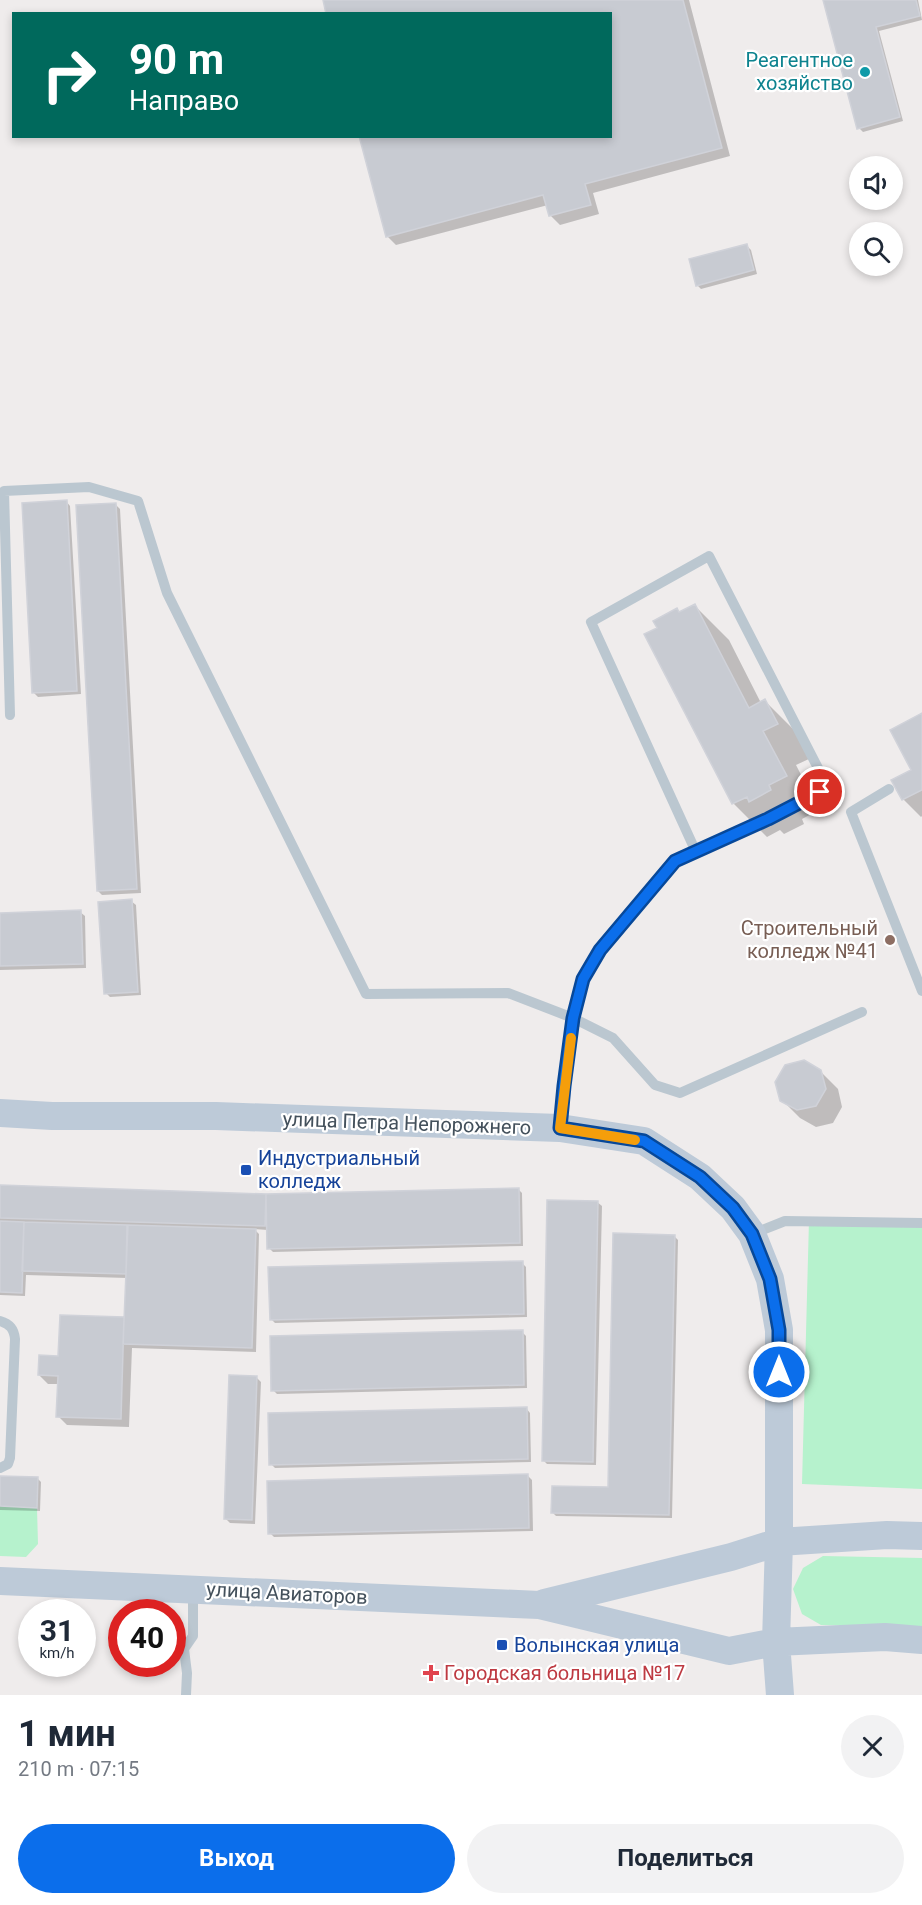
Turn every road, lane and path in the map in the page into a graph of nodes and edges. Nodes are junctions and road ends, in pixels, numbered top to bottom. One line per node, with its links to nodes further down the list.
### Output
1 (10, 715): 6 (lane)
2 (889, 789): 4 (lane)
3 (696, 852): 3 (lane); 6 (lane)
4 (922, 991)
5 (862, 1012): 6 (lane)
6 (573, 1018): 8 (lane)
7 (0, 1113): 8 (street, улица Петра Непорожнего)
8 (560, 1128): 10 (street, улица Петра Непорожнего)
9 (922, 1223): 10 (lane)
10 (752, 1234): 14 (street, улица Петра Непорожнего)
11 (0, 1321): 12 (lane)
12 (0, 1467)
13 (922, 1536): 14 (street, улица Авиаторов)
14 (779, 1542): 17 (street, улица Авиаторов); 19 (street)
15 (0, 1581): 16 (street, улица Авиаторов)
16 (193, 1589): 17 (street, улица Авиаторов); 20 (lane)
17 (538, 1605): 19 (street, улица Авиаторов)
18 (922, 1640): 19 (street, улица Авиаторов)
19 (776, 1642): 21 (street)
20 (186, 1695)
21 (780, 1695)

